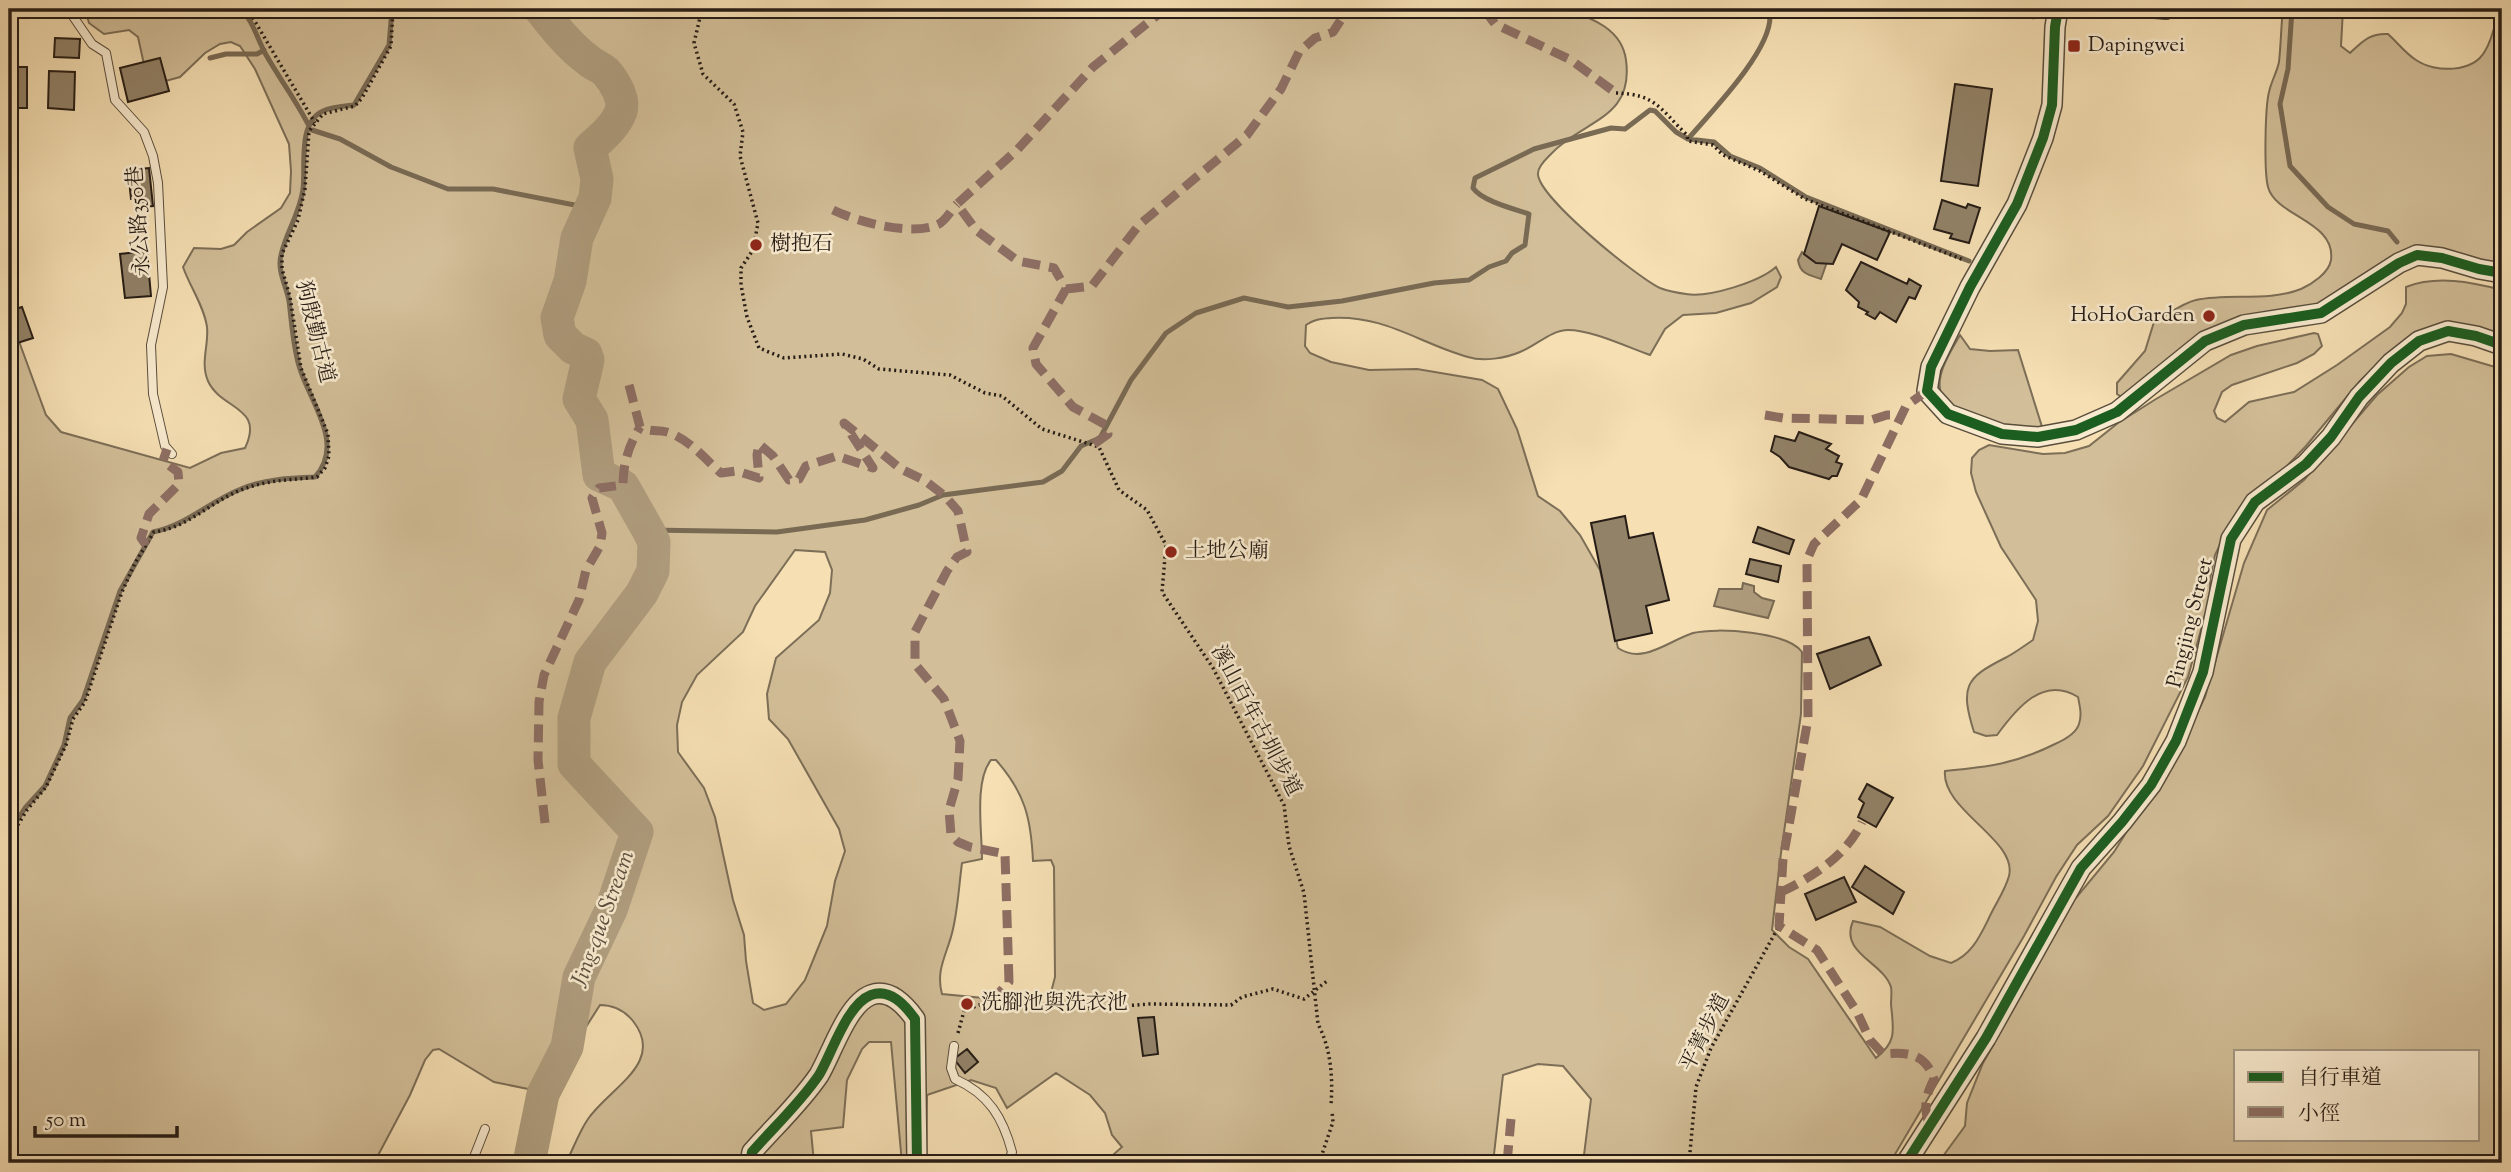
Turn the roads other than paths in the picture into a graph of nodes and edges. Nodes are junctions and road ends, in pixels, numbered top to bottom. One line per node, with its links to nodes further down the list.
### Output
1 (68, 9): 7 (lane, 永公路350巷)
2 (2143, 9): 3 (street)
3 (2167, 9)
4 (2056, 18): 5 (street)
5 (2502, 273)
6 (2502, 345): 14 (street, Pingjing Street)
7 (172, 454)
8 (954, 1046): 13 (lane)
9 (485, 1129): 10 (lane)
10 (468, 1163)
11 (750, 1163): 12 (street)
12 (917, 1163)
13 (1008, 1163)
14 (1906, 1163)

